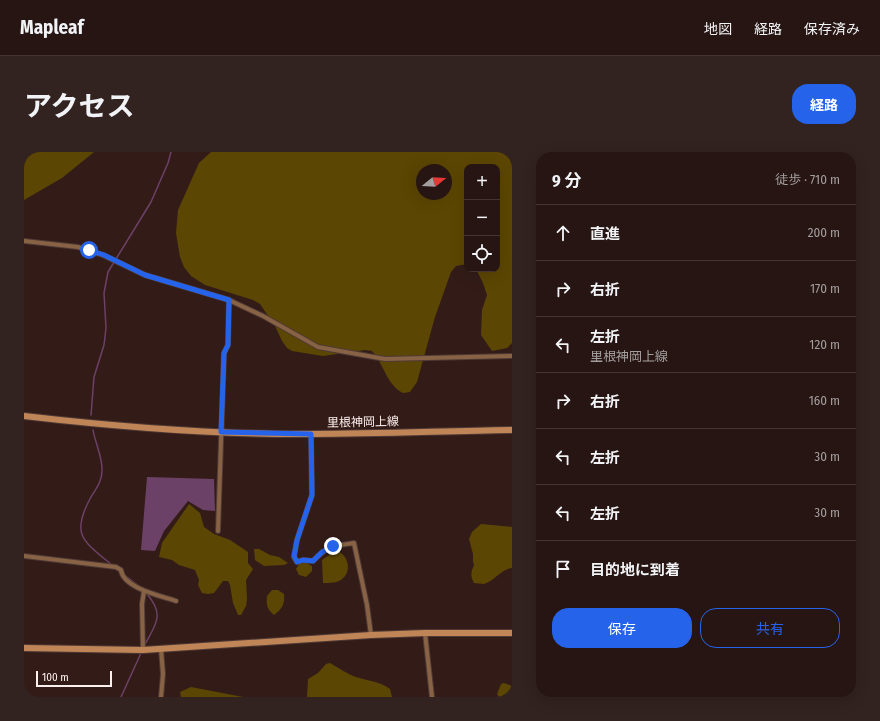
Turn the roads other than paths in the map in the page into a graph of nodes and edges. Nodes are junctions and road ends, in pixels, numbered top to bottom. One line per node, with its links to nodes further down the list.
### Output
1 (24, 241): 2 (street)
2 (229, 300): 3 (street); 6 (street)
3 (512, 356)
4 (24, 416): 6 (main road, 里根神岡上線)
5 (512, 430): 7 (main road, 里根神岡上線)
6 (221, 432): 7 (main road, 里根神岡上線); 8 (street)
7 (311, 434): 14 (street)
8 (218, 531)
9 (24, 556): 10 (street)
10 (144, 591): 11 (street); 17 (street)
11 (176, 601)
12 (425, 633): 13 (main road); 14 (main road); 19 (street)
13 (512, 633)
14 (371, 635): 16 (main road)
15 (24, 648): 17 (main road)
16 (161, 649): 17 (main road); 18 (street)
17 (143, 650)
18 (161, 697)
19 (432, 697)

